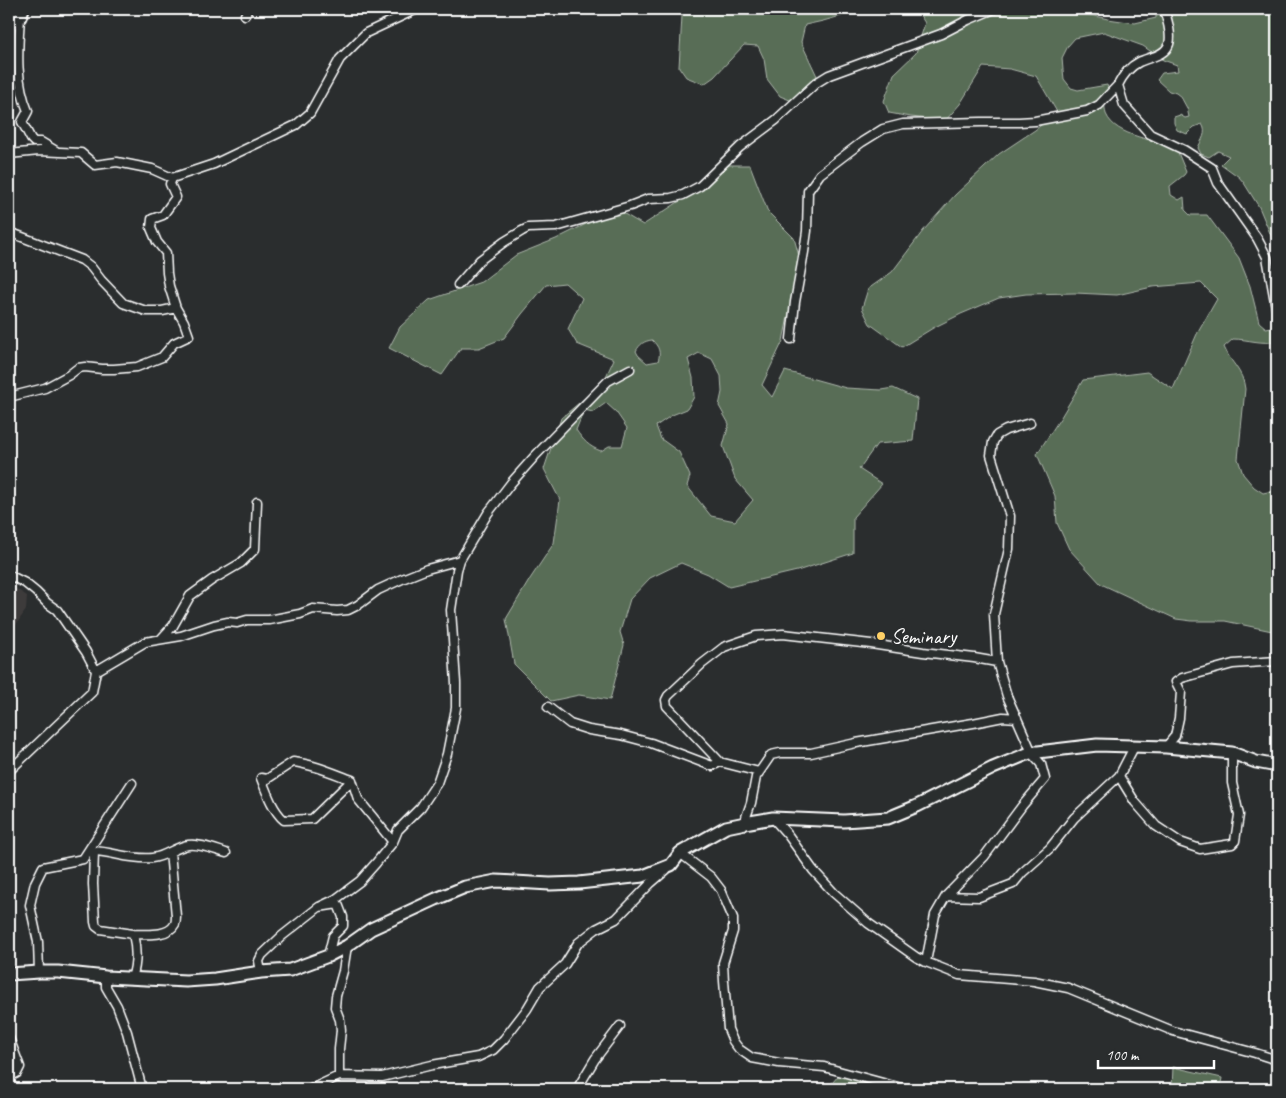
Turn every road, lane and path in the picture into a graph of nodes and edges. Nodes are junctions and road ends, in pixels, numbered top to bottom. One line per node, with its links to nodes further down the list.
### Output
1 (417, 9): 9 (street)
2 (994, 9): 11 (street)
3 (1164, 9): 6 (street)
4 (22, 13): 5 (main road); 7 (street)
5 (9, 26)
6 (1118, 85): 13 (street); 14 (street)
7 (58, 152): 8 (street); 9 (street)
8 (9, 154)
9 (172, 178): 12 (street)
10 (9, 232): 12 (street)
11 (458, 285)
12 (176, 308): 16 (street)
13 (1277, 313)
14 (791, 339)
15 (630, 369): 19 (street)
16 (9, 395)
17 (1030, 423): 23 (street)
18 (257, 502): 21 (street)
19 (460, 560): 21 (street); 40 (street)
20 (9, 575): 24 (street)
21 (160, 639): 24 (street)
22 (1277, 661): 28 (street)
23 (997, 662): 26 (street); 31 (street)
24 (96, 671): 33 (street)
25 (548, 707): 31 (street)
26 (1017, 718): 29 (street); 34 (street)
27 (1134, 747): 28 (main road); 29 (main road); 35 (street)
28 (1166, 747): 30 (main road)
29 (1032, 752): 38 (main road); 47 (street)
30 (1232, 753): 32 (main road); 35 (street)
31 (720, 762): 34 (street)
32 (1277, 766)
33 (9, 771)
34 (759, 772): 39 (street)
35 (1119, 776): 47 (street)
36 (352, 780): 36 (street); 40 (street)
37 (132, 783): 45 (street)
38 (772, 818): 39 (main road); 52 (street)
39 (750, 822): 44 (main road)
40 (393, 842): 48 (street)
41 (94, 850): 42 (street); 45 (street); 49 (street)
42 (170, 852): 43 (street); 49 (street)
43 (226, 853)
44 (680, 853): 46 (main road); 66 (street)
45 (83, 859): 53 (street)
46 (671, 865): 50 (main road); 61 (street)
47 (946, 896): 52 (street)
48 (319, 907): 51 (street); 54 (street)
49 (134, 934): 57 (street)
50 (347, 946): 51 (main road); 61 (street)
51 (328, 956): 54 (main road)
52 (926, 962): 60 (street)
53 (39, 972): 55 (main road); 56 (main road)
54 (261, 972): 57 (main road)
55 (9, 974)
56 (106, 977): 57 (main road); 63 (street)
57 (132, 978)
58 (620, 1026): 65 (street)
59 (9, 1038): 62 (street)
60 (1277, 1060)
61 (339, 1076): 64 (street)
62 (9, 1077)
63 (142, 1089)
64 (310, 1089)
65 (577, 1089)
66 (905, 1089)

